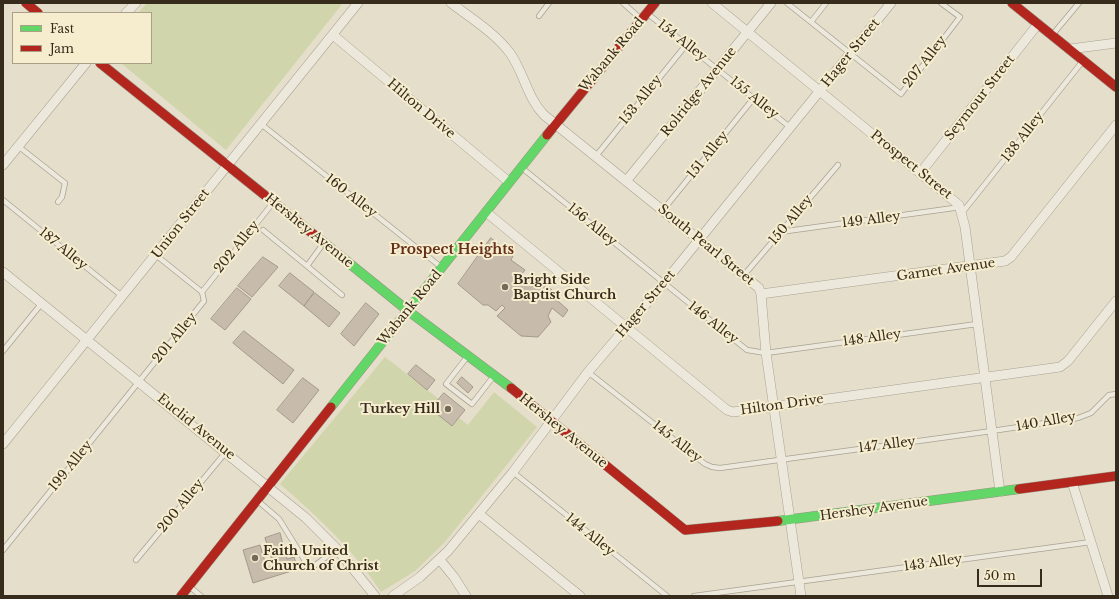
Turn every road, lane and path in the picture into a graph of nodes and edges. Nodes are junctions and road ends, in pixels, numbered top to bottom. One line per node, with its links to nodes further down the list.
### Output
1 (26, 3): 16 (main road)
2 (136, 3): 17 (street)
3 (358, 3): 23 (street, Union Street)
4 (451, 3): 37 (street, South Pearl Street)
5 (549, 3): 18 (lane)
6 (623, 3): 19 (lane, 154 Alley)
7 (655, 3): 19 (main road, Wabank Road)
8 (712, 3): 22 (street, Prospect Street)
9 (772, 3): 22 (street, Rolridge Avenue)
10 (788, 3): 20 (lane)
11 (826, 3): 20 (lane)
12 (891, 3): 28 (street, Hager Street)
13 (941, 3): 28 (lane, 207 Alley)
14 (1012, 3): 21 (main road)
15 (1079, 3): 24 (lane)
16 (37, 12)
17 (127, 12)
18 (539, 16)
19 (645, 16): 26 (lane, 154 Alley); 37 (main road, Wabank Road)
20 (811, 22): 28 (lane)
21 (1038, 24): 24 (main road); 46 (street, Seymour Street)
22 (748, 32): 32 (street, Rolridge Avenue); 34 (street, Prospect Street)
23 (333, 35): 36 (street, Union Street); 48 (street, Hilton Drive)
24 (1052, 35): 27 (main road)
25 (1116, 43): 27 (street)
26 (686, 45): 32 (lane, 154 Alley); 41 (lane, 153 Alley)
27 (1070, 49): 29 (main road)
28 (850, 55): 34 (street, Hager Street)
29 (1083, 60): 33 (main road); 53 (lane, 138 Alley)
30 (85, 64): 40 (street)
31 (101, 64): 43 (main road, Hershey Avenue)
32 (718, 69): 35 (lane, 155 Alley); 47 (street, Rolridge Avenue)
33 (1116, 87)
34 (820, 91): 39 (street, Hager Street); 46 (street, Prospect Street)
35 (754, 99): 39 (lane, 155 Alley); 52 (lane, 151 Alley)
36 (261, 124): 43 (street, Union Street); 62 (lane, 160 Alley)
37 (556, 124): 41 (street, South Pearl Street); 45 (main road, Wabank Road)
38 (1116, 125): 61 (street, Garnet Avenue)
39 (791, 128): 57 (street, Hager Street)
40 (18, 146): 42 (street); 50 (lane)
41 (596, 156): 47 (street, South Pearl Street)
42 (3, 164)
43 (226, 165): 51 (main road, Hershey Avenue); 59 (street, Union Street)
44 (838, 165): 56 (lane, 150 Alley)
45 (521, 167): 48 (main road, Wabank Road); 65 (lane, 156 Alley)
46 (921, 172): 53 (street, Prospect Street)
47 (627, 180): 52 (street, South Pearl Street)
48 (509, 182): 54 (main road, Wabank Road)
49 (3, 200): 69 (lane, 187 Alley)
50 (58, 202)
51 (273, 203): 58 (main road, Hershey Avenue); 66 (lane, 202 Alley)
52 (663, 210): 57 (street, South Pearl Street)
53 (962, 210): 56 (lane, 149 Alley); 61 (street)
54 (486, 212): 62 (main road, Wabank Road); 74 (street, Hilton Drive)
55 (263, 230): 60 (lane)
56 (780, 232): 64 (lane, 150 Alley)
57 (698, 239): 64 (street, South Pearl Street); 65 (street, Hager Street)
58 (324, 243): 60 (lane); 72 (main road, Hershey Avenue)
59 (157, 256): 66 (lane); 69 (street, Union Street)
60 (307, 266): 68 (lane)
61 (970, 266): 67 (street, Garnet Avenue); 73 (street)
62 (443, 268): 72 (main road, Wabank Road)
63 (3, 272): 70 (street, Euclid Avenue)
64 (744, 276): 67 (street, South Pearl Street)
65 (664, 283): 74 (street, Hager Street); 77 (lane, 146 Alley)
66 (202, 292): 82 (lane, 201 Alley)
67 (761, 294): 77 (street, South Pearl Street)
68 (342, 295)
69 (123, 297): 75 (street, Union Street)
70 (42, 303): 75 (street, Euclid Avenue); 76 (lane)
71 (1115, 304): 81 (street, Hilton Drive)
72 (407, 310): 78 (main road, Hershey Avenue); 93 (main road, Wabank Road)
73 (978, 324): 77 (lane, 148 Alley); 81 (street)
74 (627, 327): 79 (street, Hager Street); 84 (street, Hilton Drive)
75 (88, 340): 82 (street, Euclid Avenue); 87 (street, Union Street)
76 (4, 349)
77 (766, 353): 84 (street, South Pearl Street)
78 (468, 356): 80 (main road, Hershey Avenue); 80 (lane)
79 (588, 372): 85 (street, Hager Street); 89 (lane, 145 Alley)
80 (494, 376): 85 (main road, Hershey Avenue)
81 (985, 377): 84 (street, Hilton Drive); 86 (street)
82 (139, 382): 88 (street, Euclid Avenue); 100 (lane, 199 Alley)
83 (1116, 394): 86 (lane, 140 Alley)
84 (774, 406): 89 (street, South Pearl Street)
85 (551, 421): 90 (street, Hager Street); 97 (main road, Hershey Avenue)
86 (992, 431): 89 (lane, 147 Alley); 94 (street)
87 (3, 444)
88 (226, 452): 93 (street, Euclid Avenue); 101 (lane, 200 Alley)
89 (781, 460): 97 (street, South Pearl Street)
90 (513, 472): 96 (street, Hager Street); 111 (lane, 144 Alley)
91 (1116, 476): 92 (main road, Hershey Avenue)
92 (1072, 482): 94 (main road, Hershey Avenue); 98 (street)
93 (269, 486): 95 (main road, Wabank Road); 99 (street, Euclid Avenue)
94 (1000, 492): 97 (main road, Hershey Avenue)
95 (257, 500): 99 (lane); 104 (main road, Wabank Road)
96 (479, 514): 102 (street, Hager Street); 110 (street)
97 (790, 520): 103 (street, South Pearl Street)
98 (1091, 542): 103 (lane, 143 Alley); 114 (street)
99 (337, 548): 107 (street, Euclid Avenue)
100 (3, 550)
101 (136, 560)
102 (440, 560): 108 (street, Hager Street); 109 (street)
103 (799, 582): 112 (lane); 113 (street, South Pearl Street)
104 (188, 586): 105 (main road, Wabank Road); 106 (lane)
105 (181, 596)
106 (201, 596)
107 (375, 596)
108 (393, 596)
109 (466, 596)
110 (580, 596)
111 (667, 596)
112 (694, 596)
113 (801, 596)
114 (1108, 596)

